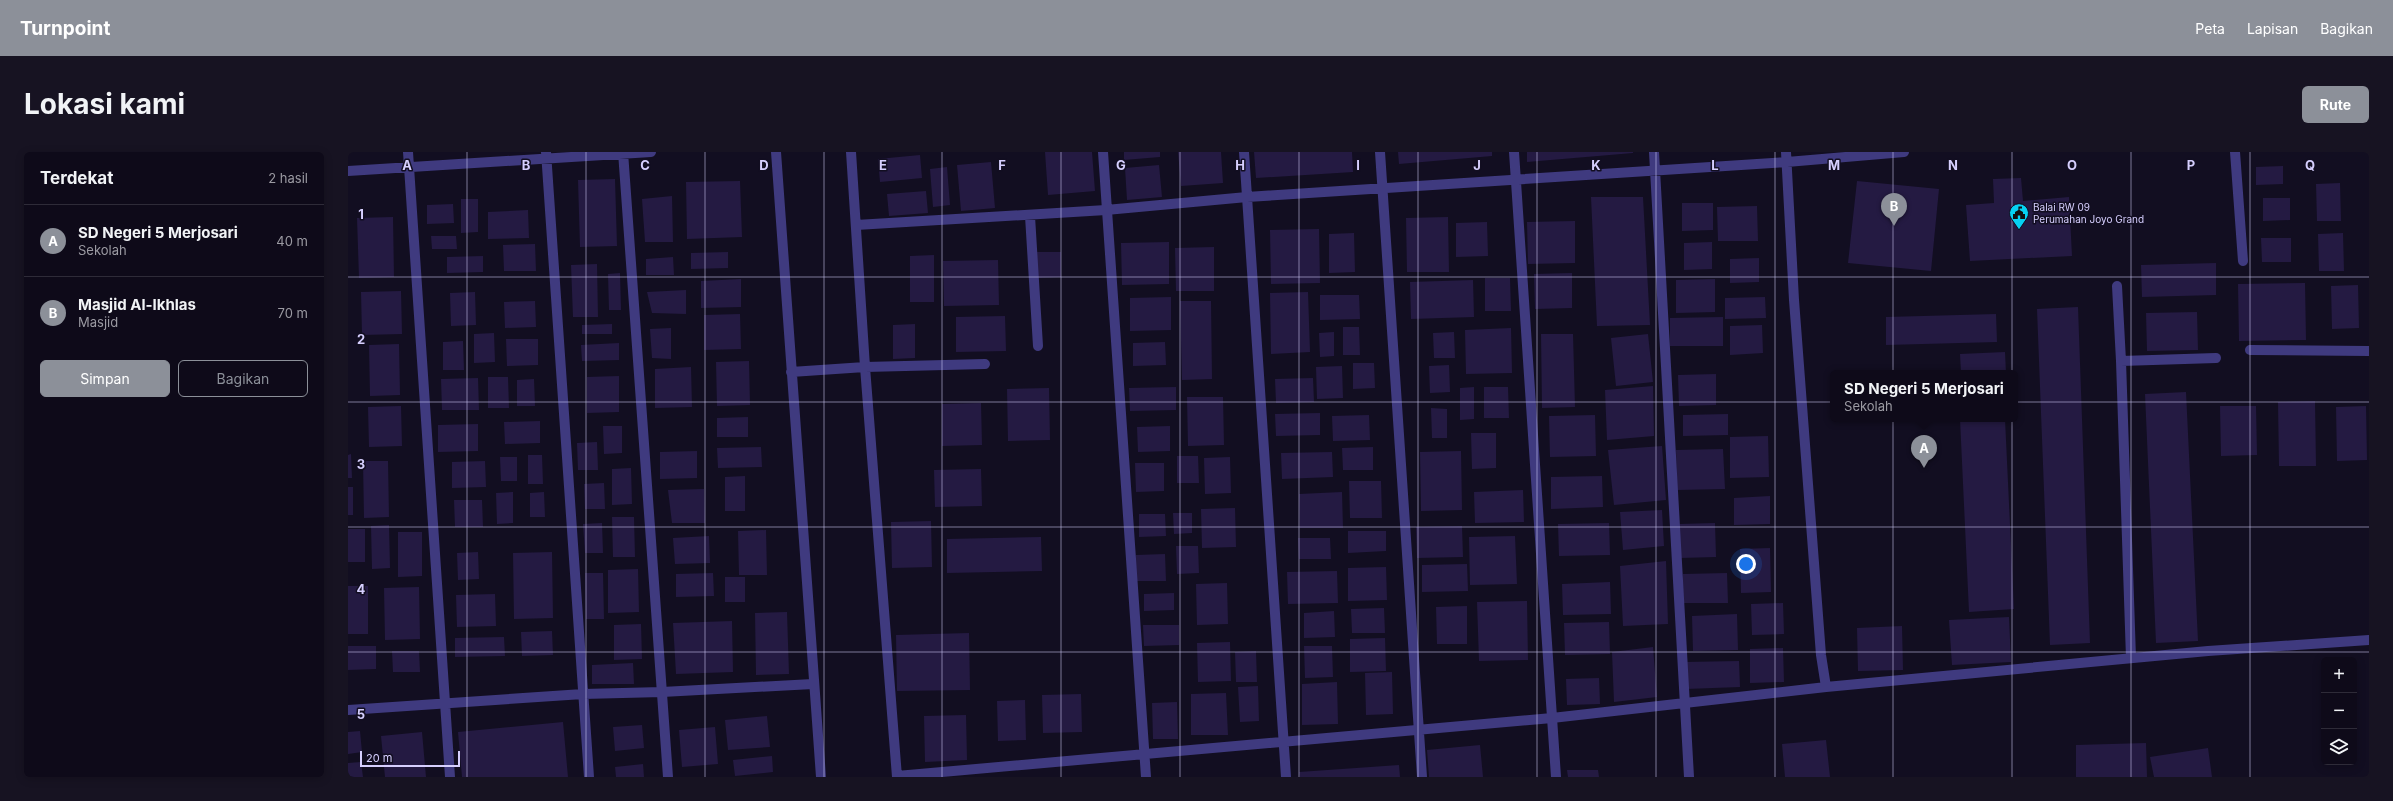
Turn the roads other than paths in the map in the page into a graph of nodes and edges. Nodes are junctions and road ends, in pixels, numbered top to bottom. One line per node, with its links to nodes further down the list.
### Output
1 (408, 152): 15 (street)
2 (650, 152): 12 (street)
3 (776, 152): 33 (street)
4 (851, 152): 23 (street)
5 (1103, 152): 21 (street)
6 (1244, 152): 20 (street)
7 (1380, 152): 19 (street)
8 (1514, 152): 18 (street)
9 (1654, 152): 16 (street)
10 (1904, 152): 14 (street)
11 (2235, 152): 24 (street)
12 (623, 153): 13 (street); 38 (street)
13 (546, 155): 15 (street); 39 (street)
14 (1786, 157): 16 (street); 37 (street)
15 (409, 166): 17 (street); 40 (street)
16 (1656, 170): 18 (street); 41 (street)
17 (348, 171)
18 (1516, 181): 19 (street); 43 (street)
19 (1382, 188): 20 (street); 44 (street)
20 (1247, 197): 21 (street); 45 (street)
21 (1106, 210): 22 (street); 46 (street)
22 (1030, 216): 23 (street); 26 (street)
23 (856, 225): 32 (street)
24 (2243, 261)
25 (2117, 286): 30 (street)
26 (1038, 346)
27 (2250, 350): 28 (street)
28 (2369, 351)
29 (2216, 358): 30 (street)
30 (2122, 361): 35 (street)
31 (985, 364): 32 (street)
32 (865, 367): 33 (street); 47 (street)
33 (791, 372): 36 (street)
34 (2369, 640): 35 (street)
35 (2131, 658): 37 (street)
36 (813, 684): 38 (street); 51 (street)
37 (1826, 687): 41 (street)
38 (662, 692): 39 (street); 50 (street)
39 (583, 694): 40 (street); 49 (street)
40 (444, 703): 42 (street); 48 (street)
41 (1684, 705): 43 (street); 56 (street)
42 (348, 710)
43 (1552, 718): 44 (street); 55 (street)
44 (1419, 729): 45 (street); 54 (street)
45 (1284, 742): 46 (street); 53 (street)
46 (1145, 755): 47 (street); 52 (street)
47 (897, 776)
48 (450, 777)
49 (589, 777)
50 (668, 777)
51 (821, 777)
52 (1146, 777)
53 (1286, 777)
54 (1422, 777)
55 (1556, 777)
56 (1689, 777)

